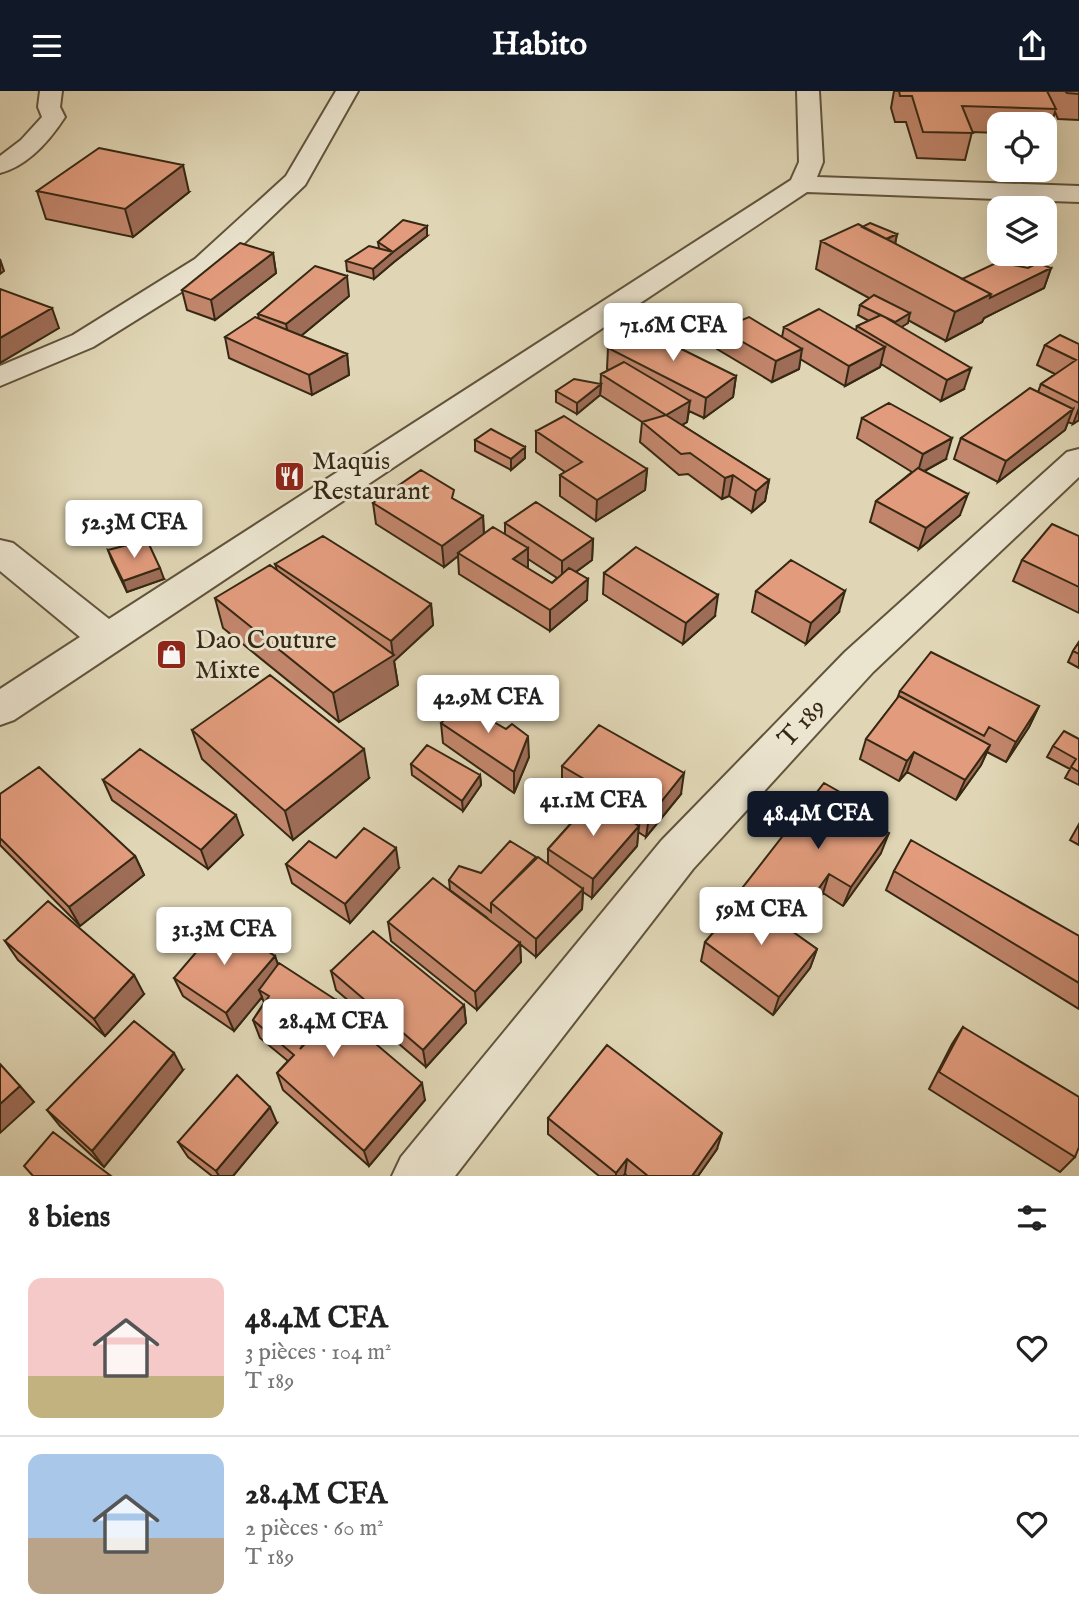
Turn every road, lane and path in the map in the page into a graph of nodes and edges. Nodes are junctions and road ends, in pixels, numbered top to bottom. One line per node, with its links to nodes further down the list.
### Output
1 (51, 91): 4 (street)
2 (348, 91): 7 (street)
3 (808, 91): 5 (street)
4 (0, 166)
5 (802, 184): 6 (street); 10 (street)
6 (1079, 194)
7 (0, 377)
8 (1079, 459): 12 (street, T 189)
9 (0, 552): 10 (street)
10 (107, 638): 11 (street)
11 (0, 709)
12 (420, 1176)

